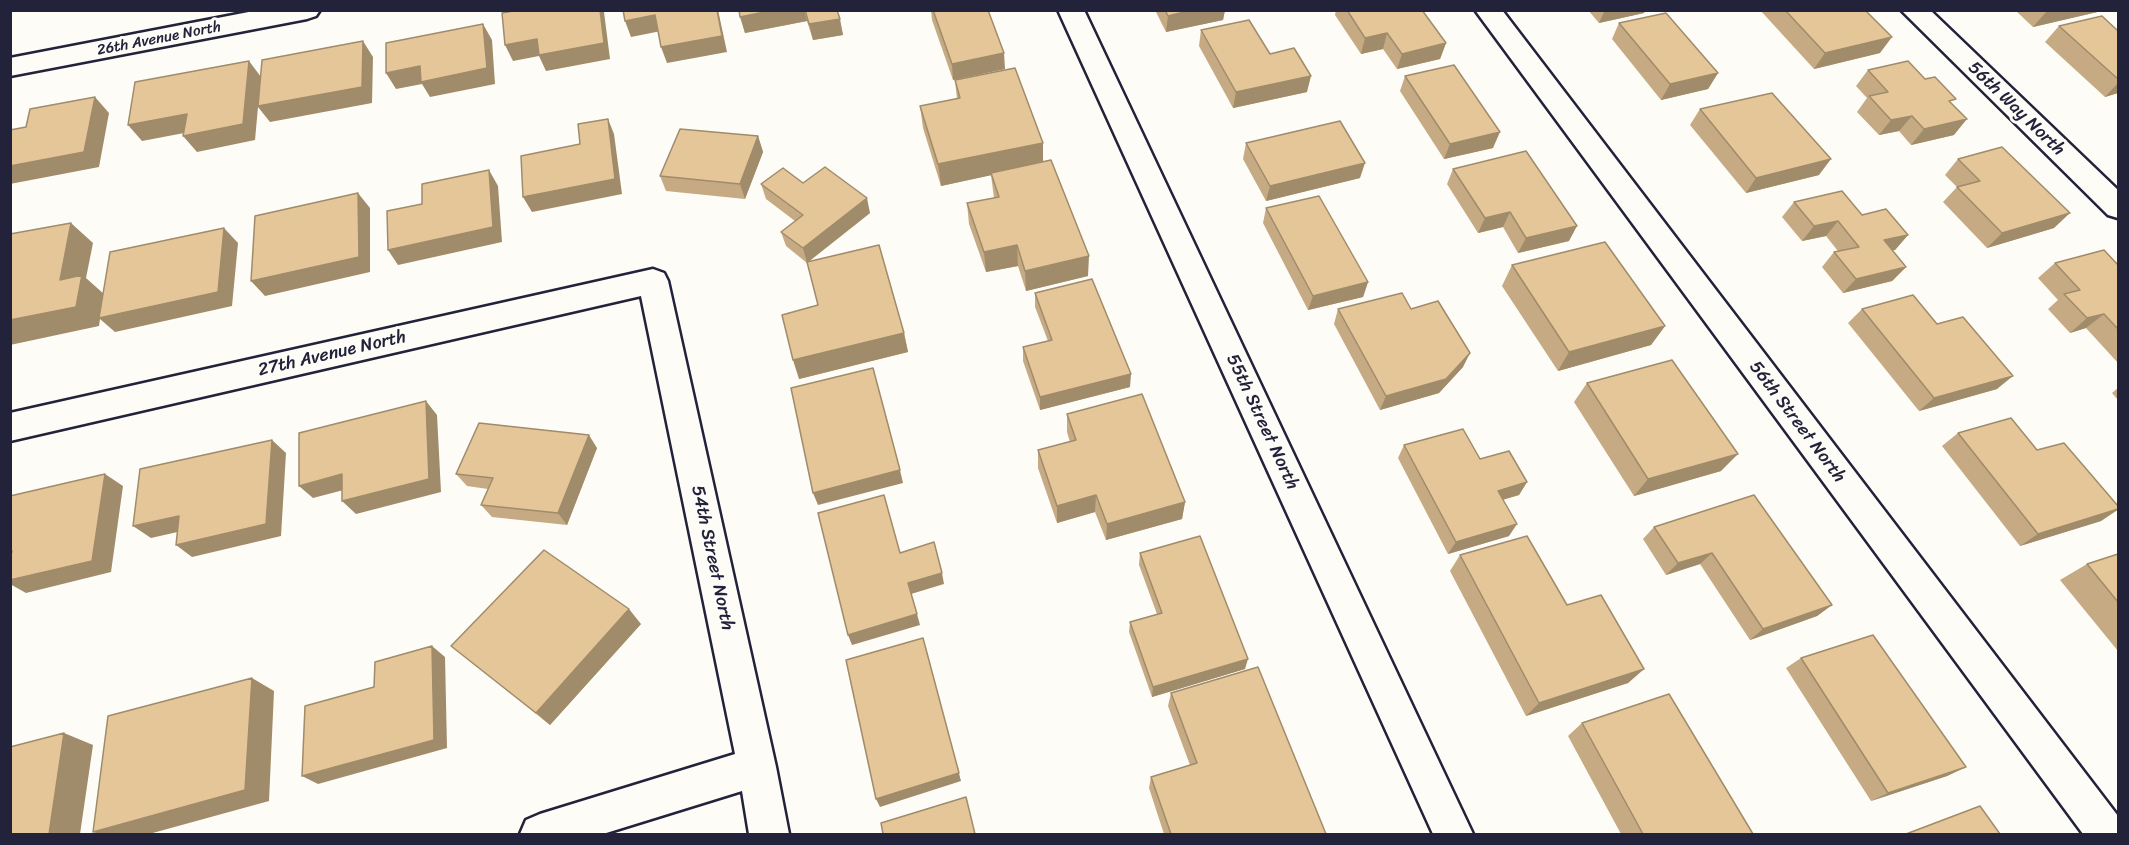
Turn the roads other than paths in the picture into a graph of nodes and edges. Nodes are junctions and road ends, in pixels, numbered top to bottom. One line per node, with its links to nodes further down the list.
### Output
1 (307, 10): 5 (street, 26th Avenue North)
2 (1071, 10): 12 (street, 55th Street North)
3 (1488, 10): 13 (street, 56th Street North)
4 (1914, 10): 6 (street, 56th Way North)
5 (10, 67)
6 (2118, 207)
7 (652, 282): 8 (street, 27th Avenue North); 9 (street, 54th Street North)
8 (10, 427)
9 (757, 767): 10 (street); 11 (street, 54th Street North)
10 (540, 834)
11 (769, 834)
12 (1453, 834)
13 (2107, 834)

